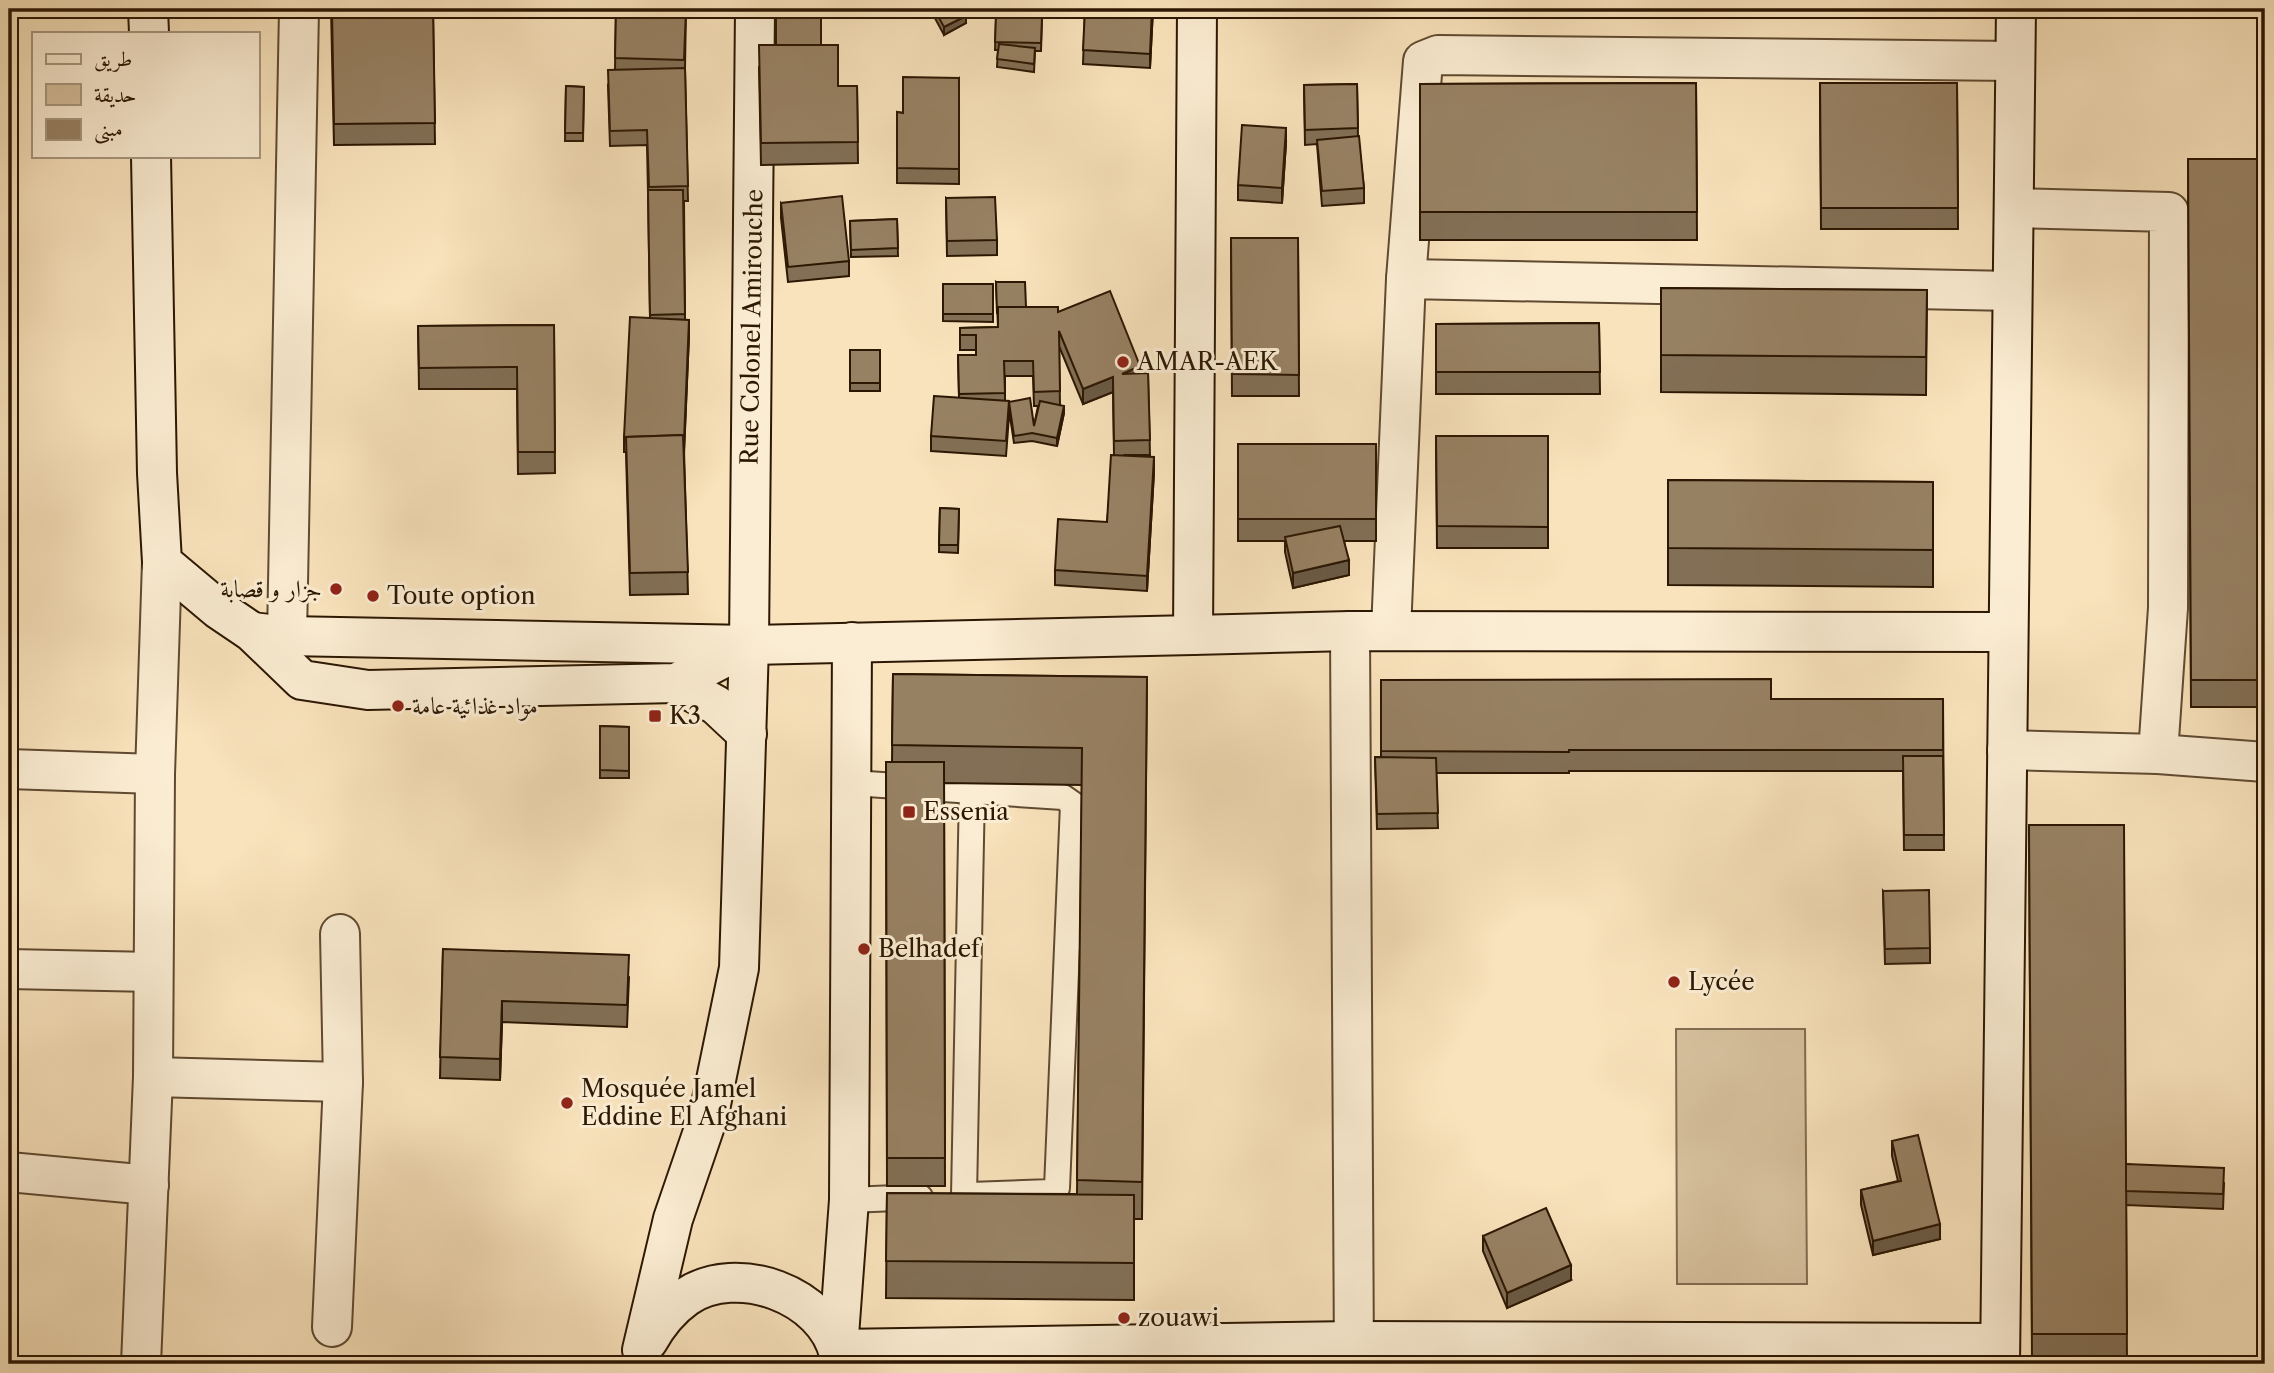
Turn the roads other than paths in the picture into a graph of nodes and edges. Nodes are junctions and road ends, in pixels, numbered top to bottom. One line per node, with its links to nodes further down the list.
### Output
1 (148, 9): 6 (street)
2 (299, 9): 16 (street)
3 (755, 9): 19 (street, Rue Colonel Amirouche)
4 (1197, 9): 17 (street)
5 (2016, 9): 7 (street)
6 (149, 32)
7 (2015, 61): 9 (street); 10 (street)
8 (151, 158): 12 (street)
9 (2014, 208): 11 (street); 23 (street)
10 (1406, 279): 11 (street); 14 (street)
11 (2012, 290): 15 (street)
12 (162, 562): 16 (street); 26 (street)
13 (1350, 631): 14 (street); 17 (street); 39 (street)
14 (1391, 631): 15 (street)
15 (2008, 632): 22 (street)
16 (270, 634): 19 (street); 20 (street)
17 (1193, 635): 18 (street)
18 (852, 642): 19 (street); 27 (street)
19 (749, 645): 20 (street); 21 (street, Rue Colonel Amirouche)
20 (676, 683): 21 (street)
21 (747, 734): 41 (street, Rue Colonel Amirouche)
22 (2007, 750): 23 (street); 40 (street)
23 (2158, 754): 24 (street)
24 (2265, 762)
25 (9, 769): 26 (street)
26 (155, 774): 31 (street)
27 (852, 783): 28 (lane); 37 (street)
28 (972, 790): 36 (lane); 36 (lane)
29 (340, 934): 33 (street)
30 (9, 969): 31 (street)
31 (153, 972): 32 (street)
32 (153, 1077): 33 (street); 35 (street)
33 (343, 1082): 38 (street)
34 (9, 1172): 35 (street)
35 (149, 1185): 43 (street)
36 (964, 1196): 37 (lane)
37 (849, 1199): 42 (street)
38 (332, 1327)
39 (1354, 1353): 40 (street); 42 (street)
40 (2000, 1354)
41 (639, 1357): 42 (street)
42 (840, 1357)
43 (141, 1364)

